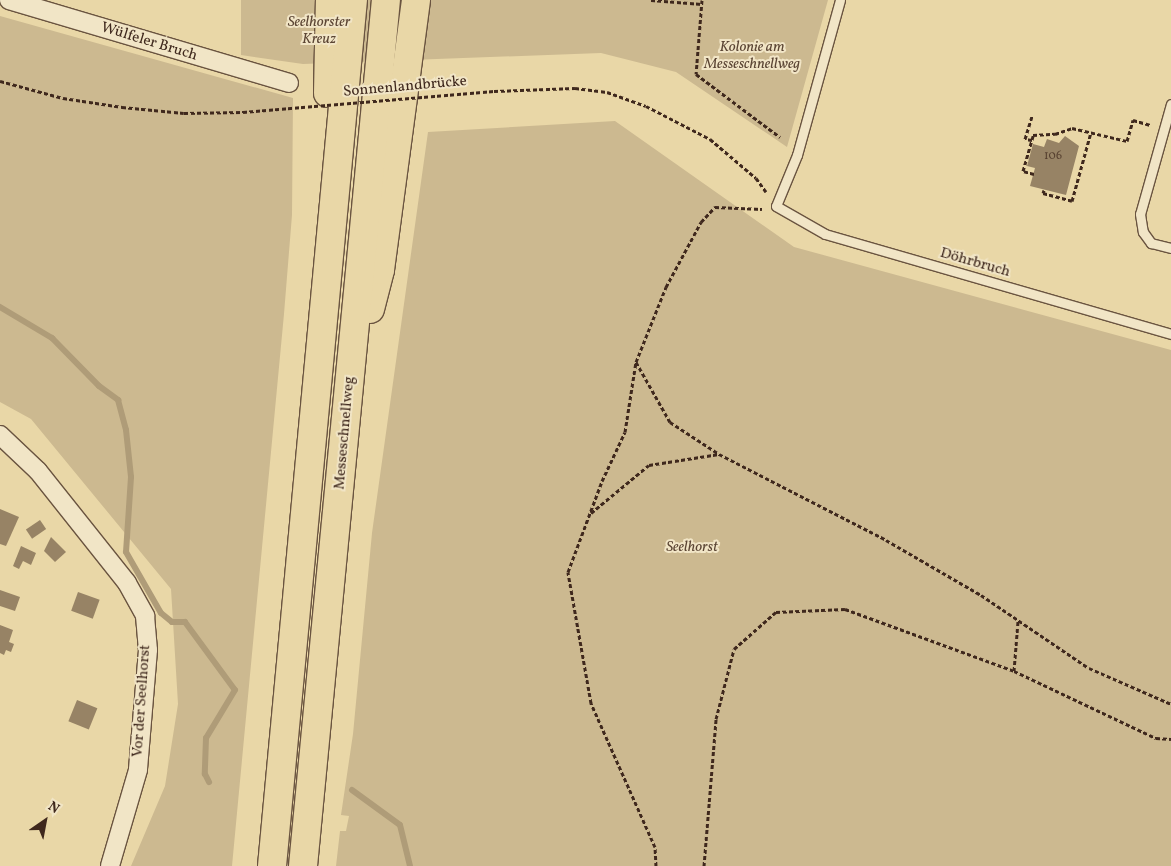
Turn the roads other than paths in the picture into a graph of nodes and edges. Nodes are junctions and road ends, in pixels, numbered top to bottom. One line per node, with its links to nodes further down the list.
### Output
1 (9, 0): 7 (street, Wülfeler Bruch)
2 (330, 0): 9 (highway)
3 (353, 0): 9 (highway, Messeschnellweg)
4 (386, 0): 12 (highway, Messeschnellweg)
5 (416, 0): 12 (highway)
6 (840, 0): 11 (lane, Döhrbruch)
7 (289, 83)
8 (1171, 104): 10 (lane)
9 (334, 204): 15 (highway, Messeschnellweg)
10 (1171, 248)
11 (1171, 334)
12 (348, 400): 16 (highway, Messeschnellweg)
13 (0, 435): 14 (street, Vor der Seelhorst)
14 (110, 866)
15 (272, 866)
16 (304, 866)

